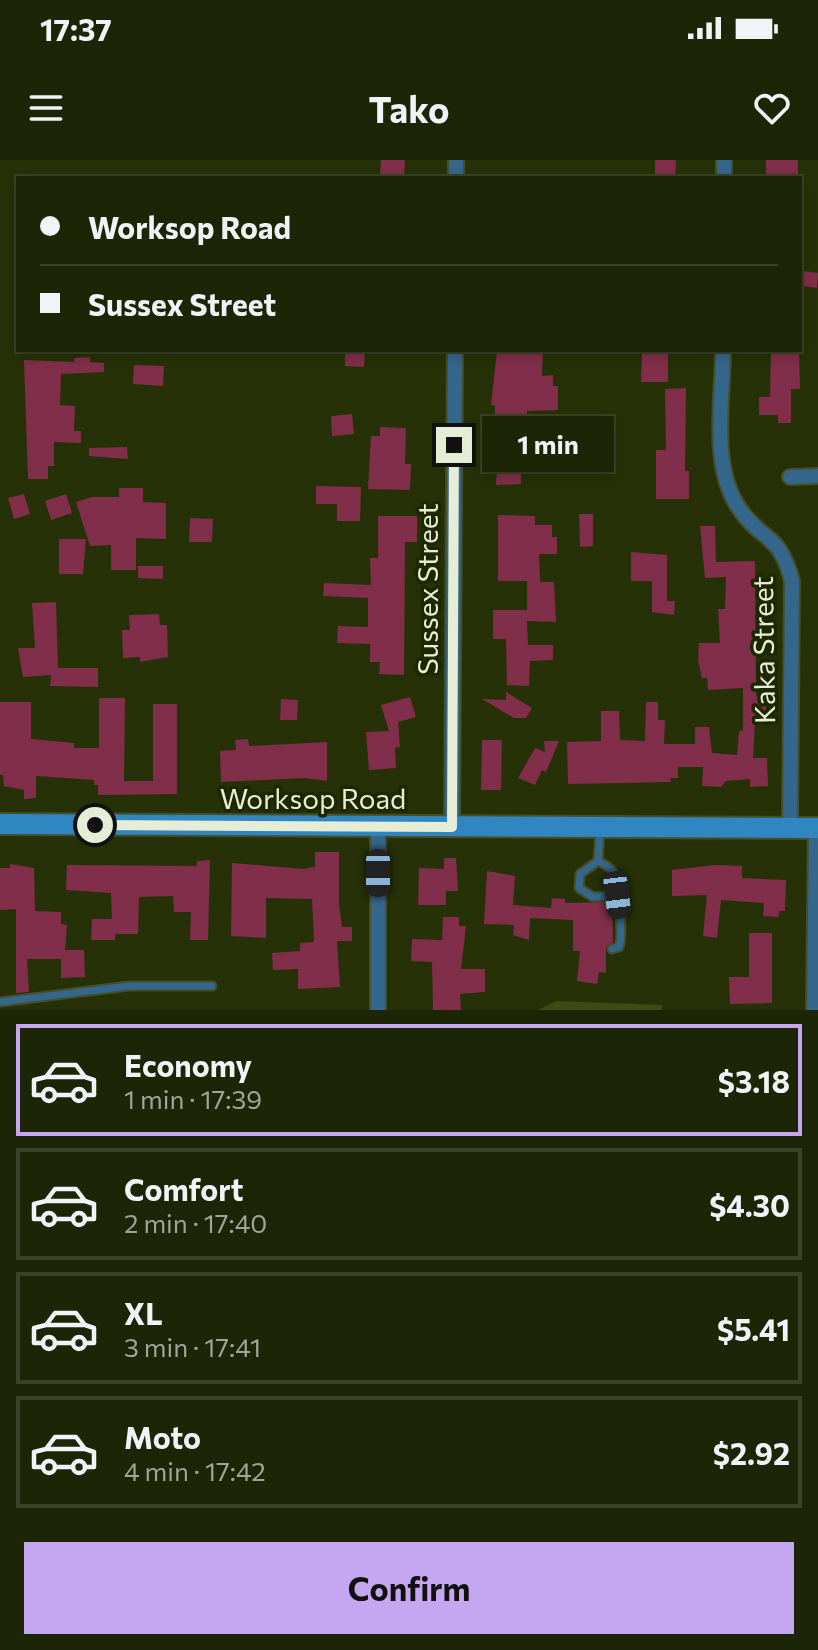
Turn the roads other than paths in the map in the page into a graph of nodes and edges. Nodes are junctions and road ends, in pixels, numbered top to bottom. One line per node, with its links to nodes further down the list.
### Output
1 (455, 352): 7 (street, Sussex Street)
2 (723, 352): 9 (street, Kaka Street)
3 (818, 476): 4 (street)
4 (790, 477)
5 (0, 824): 6 (street, Worksop Road)
6 (378, 826): 7 (street, Worksop Road); 16 (street)
7 (452, 827): 8 (street, Worksop Road)
8 (600, 828): 9 (street, Worksop Road); 11 (lane)
9 (790, 828): 10 (street, Worksop Road)
10 (817, 828): 17 (street)
11 (598, 861): 12 (lane); 12 (lane)
12 (617, 895): 13 (lane)
13 (612, 949)
14 (212, 986): 15 (lane)
15 (0, 1002)
16 (378, 1010)
17 (814, 1010)

